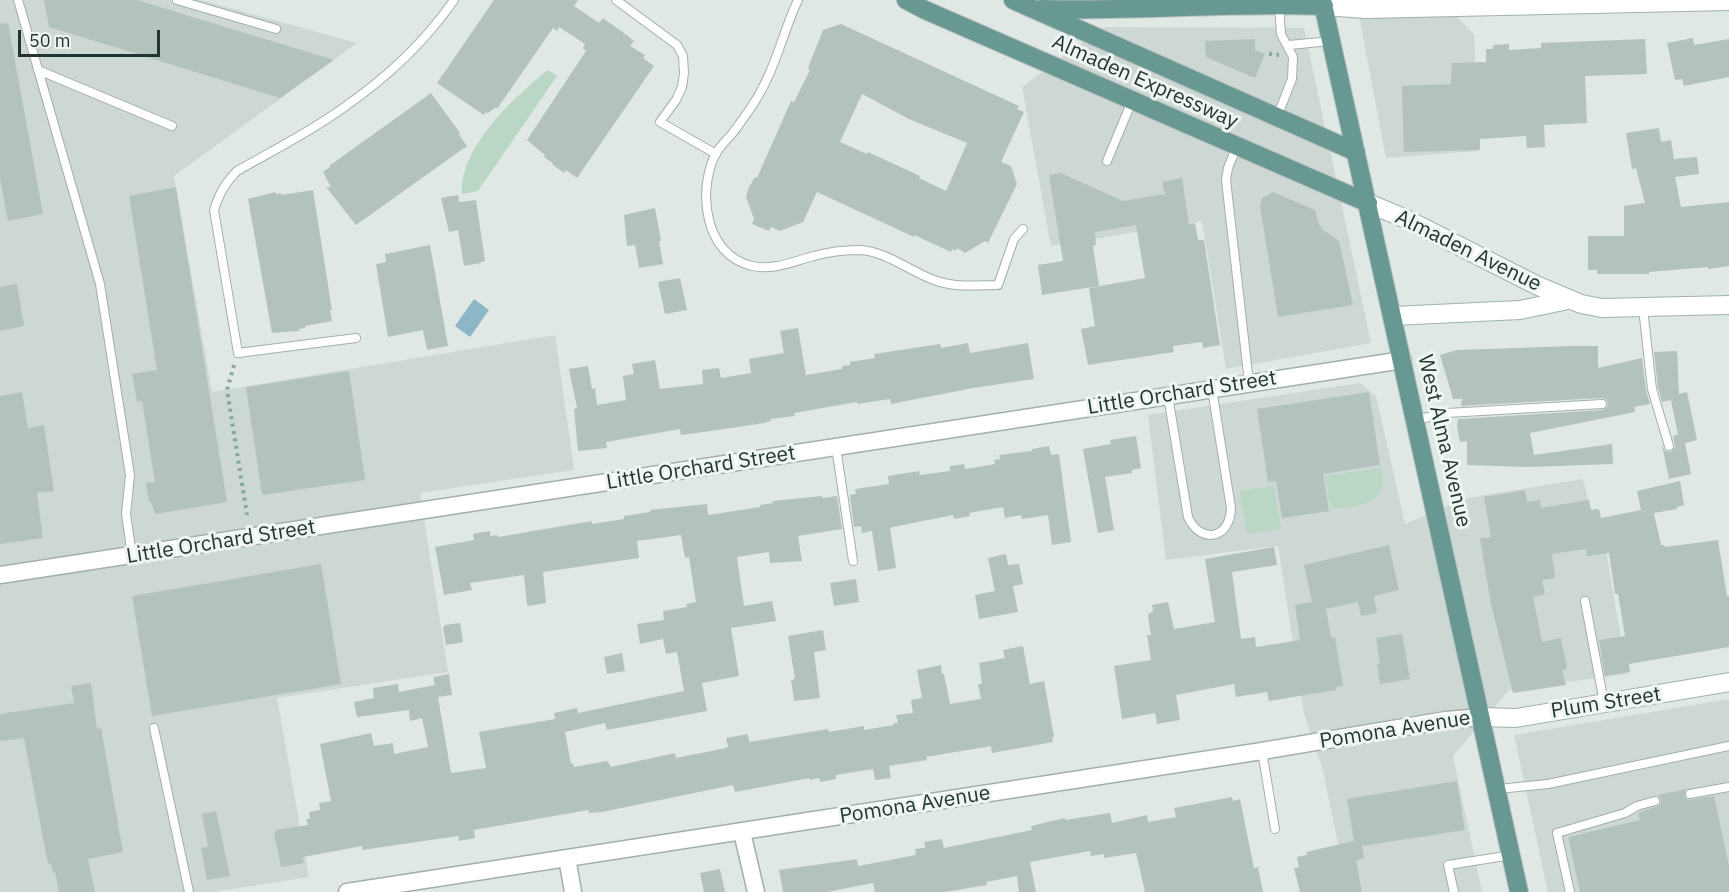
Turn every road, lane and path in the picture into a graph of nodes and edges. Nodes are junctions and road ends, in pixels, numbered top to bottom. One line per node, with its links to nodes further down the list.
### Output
1 (18, 0): 15 (lane)
2 (177, 0): 12 (lane)
3 (454, 0): 30 (lane)
4 (616, 0): 21 (lane)
5 (798, 0): 21 (lane)
6 (906, 0): 16 (main road, Almaden Expressway)
7 (1013, 0): 11 (main road, Almaden Expressway)
8 (1729, 1): 9 (main road)
9 (1323, 3): 10 (main road); 13 (main road, West Alma Avenue)
10 (1279, 5): 11 (main road); 14 (lane)
11 (1030, 8): 17 (main road, Almaden Expressway)
12 (276, 29)
13 (1331, 41): 14 (lane); 20 (main road, West Alma Avenue)
14 (1289, 45): 17 (lane)
15 (38, 70): 18 (lane); 40 (lane)
16 (1132, 100): 19 (main road, Almaden Expressway); 22 (lane)
17 (1276, 117): 20 (main road, Almaden Expressway)
18 (172, 126)
19 (1237, 146): 23 (main road, Almaden Expressway); 32 (lane)
20 (1356, 152): 23 (main road, West Alma Avenue)
21 (716, 154): 24 (lane)
22 (1107, 161)
23 (1368, 203): 25 (main road, Almaden Avenue); 28 (main road, West Alma Avenue)
24 (1023, 229)
25 (1568, 300): 27 (main road, Almaden Avenue); 28 (main road, Almaden Avenue)
26 (1729, 305): 27 (main road, Almaden Avenue)
27 (1642, 308): 37 (lane)
28 (1393, 316): 31 (main road, West Alma Avenue)
29 (356, 338): 30 (lane)
30 (238, 353): 39 (path)
31 (1402, 360): 32 (street, Little Orchard Street); 36 (main road, West Alma Avenue)
32 (1249, 383): 33 (street, Little Orchard Street)
33 (1212, 389): 34 (street, Little Orchard Street); 34 (lane)
34 (1168, 395): 38 (street, Little Orchard Street)
35 (1602, 404): 36 (lane)
36 (1415, 420): 46 (main road, West Alma Avenue)
37 (1669, 446)
38 (836, 447): 40 (street, Little Orchard Street); 41 (lane)
39 (247, 515)
40 (132, 555): 42 (street, Little Orchard Street)
41 (853, 561)
42 (0, 575)
43 (1585, 602): 45 (lane)
44 (1729, 682): 45 (main road, Plum Street)
45 (1604, 703): 46 (main road, Plum Street)
46 (1482, 717): 49 (street, Pomona Avenue); 51 (main road, West Alma Avenue)
47 (154, 728): 58 (lane)
48 (1729, 746): 51 (lane)
49 (1262, 752): 54 (lane); 55 (street, Pomona Avenue)
50 (1729, 787): 52 (lane)
51 (1498, 789): 56 (main road, West Alma Avenue)
52 (1689, 794)
53 (1655, 801): 64 (lane)
54 (1275, 829)
55 (742, 832): 57 (street, Pomona Avenue); 61 (street)
56 (1512, 855): 62 (lane); 63 (main road, West Alma Avenue)
57 (567, 858): 59 (street, Pomona Avenue); 60 (street)
58 (189, 892)
59 (347, 892)
60 (573, 892)
61 (756, 892)
62 (1454, 892)
63 (1519, 892)
64 (1570, 892)

